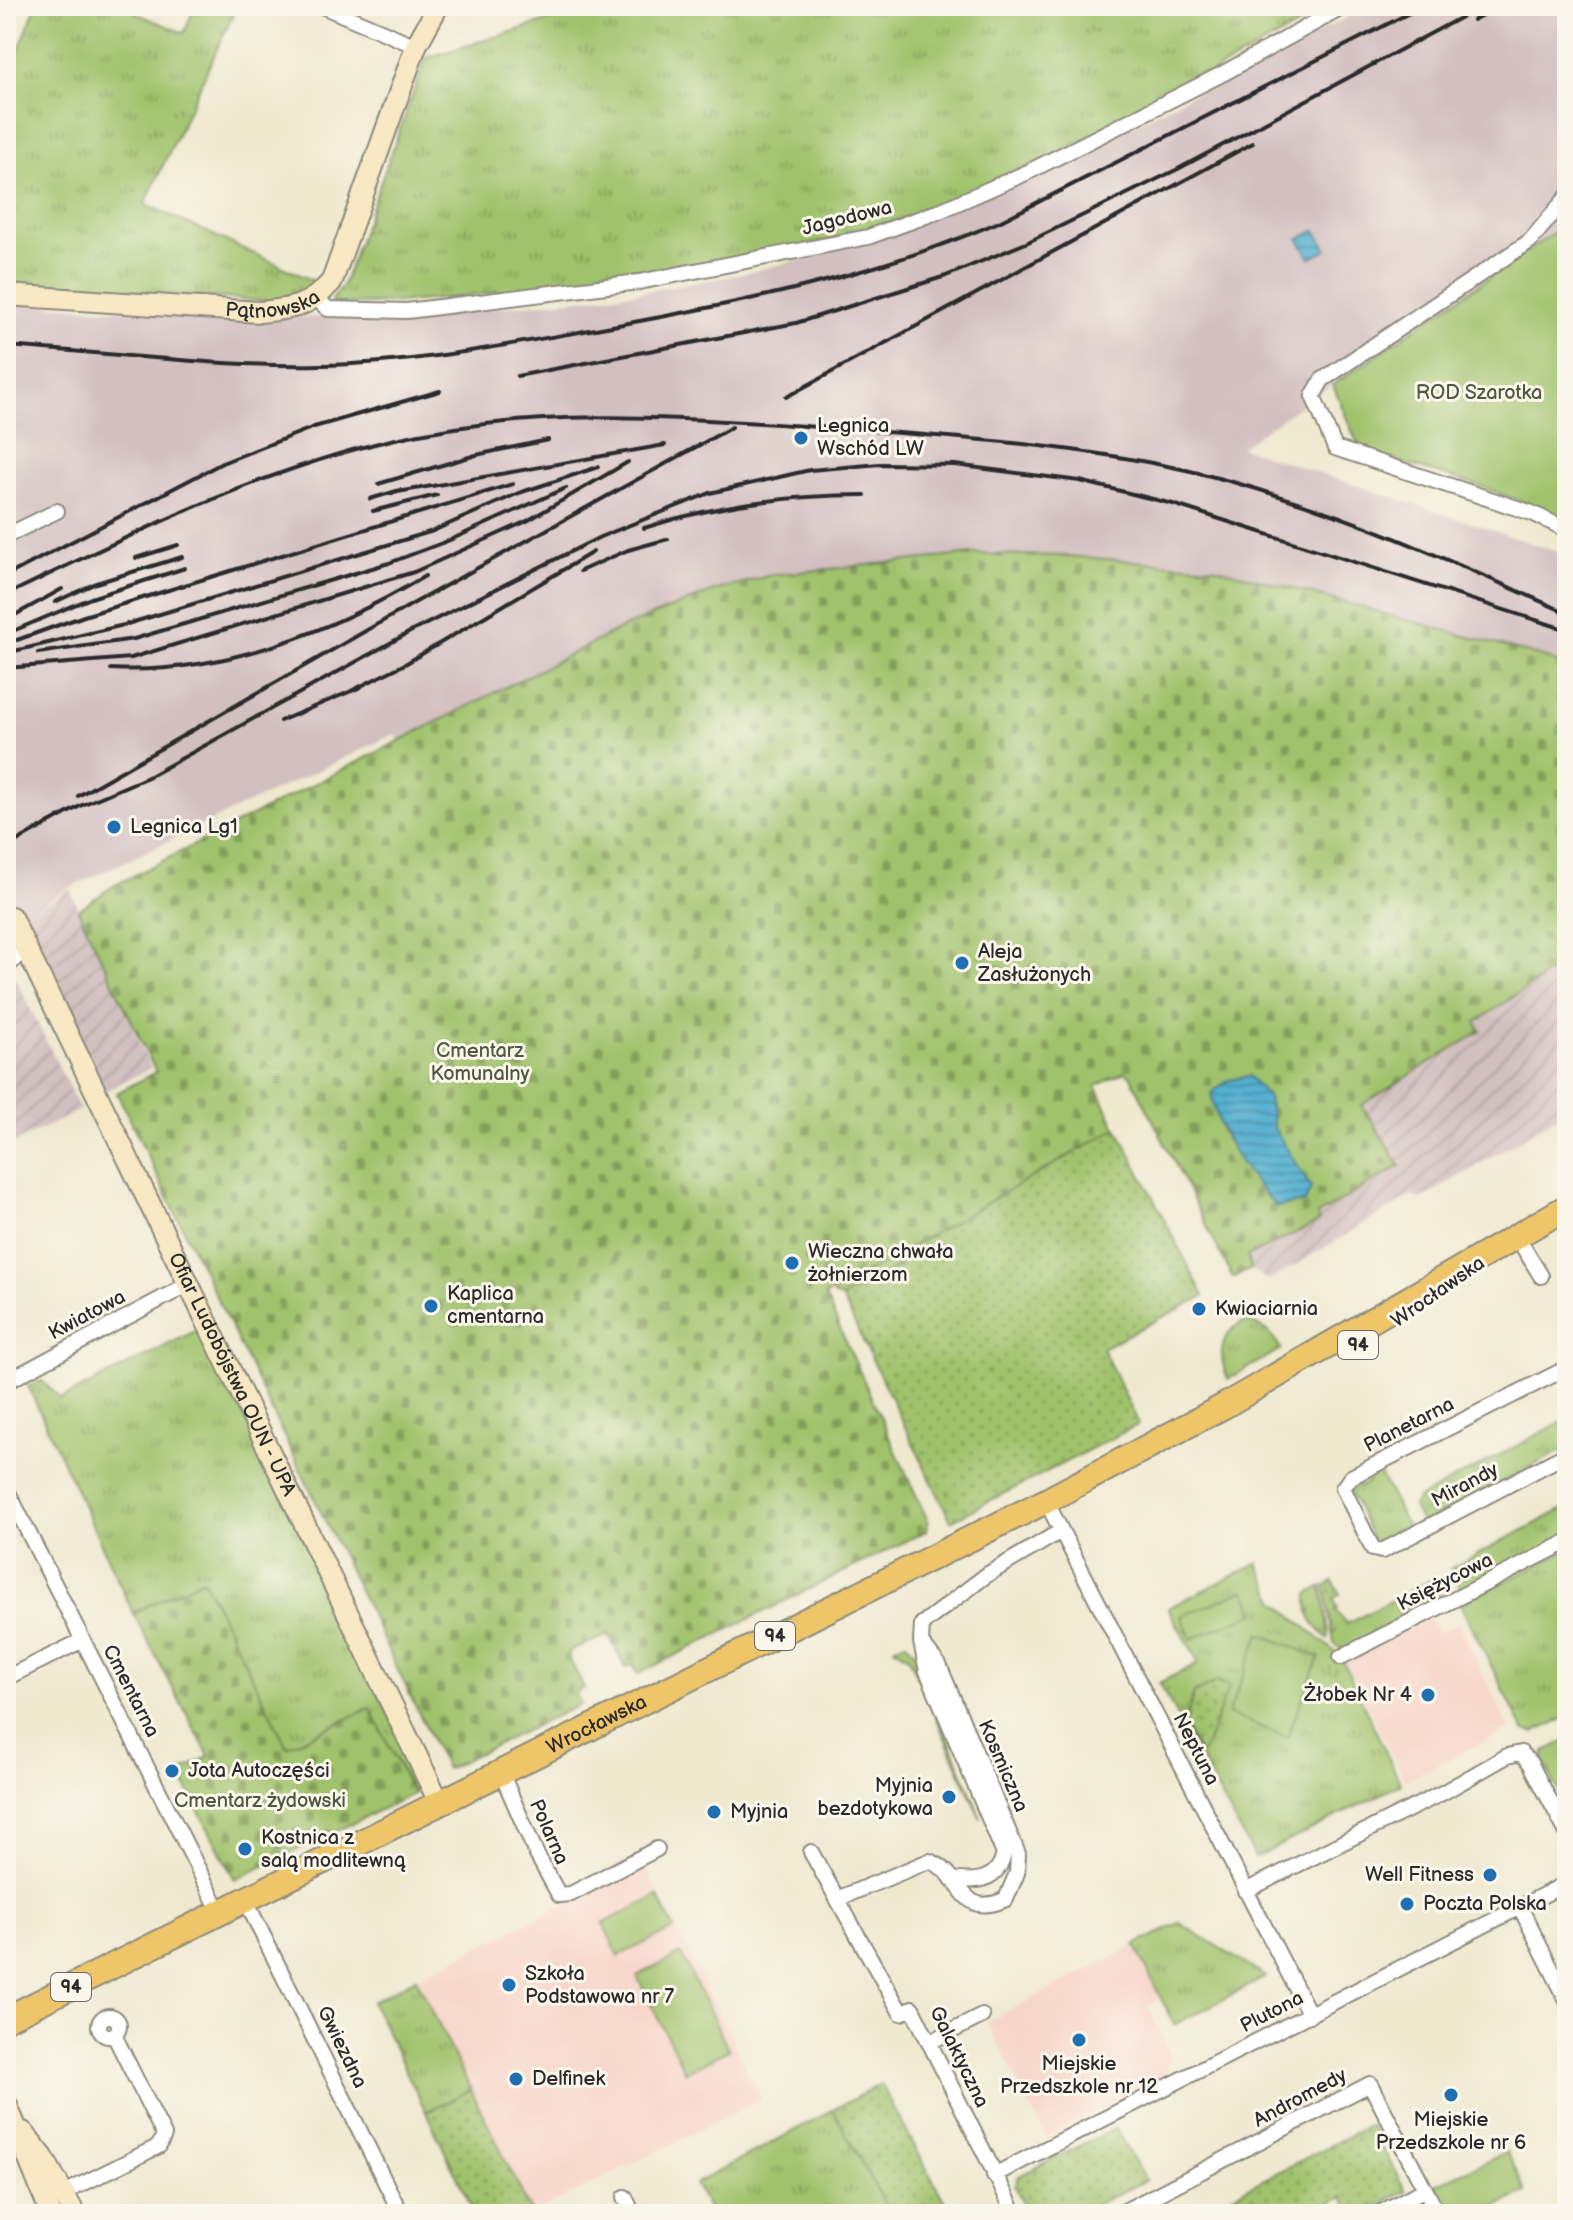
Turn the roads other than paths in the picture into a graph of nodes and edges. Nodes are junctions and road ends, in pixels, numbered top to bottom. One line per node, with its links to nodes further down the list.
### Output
1 (322, 6): 4 (street)
2 (438, 6): 4 (street, Pątnowska)
3 (1345, 6): 7 (street, Jagodowa)
4 (416, 46): 7 (street, Pątnowska)
5 (1567, 197): 9 (street)
6 (6, 295): 7 (street, Pątnowska)
7 (317, 299)
8 (57, 511): 10 (street)
9 (1567, 530)
10 (6, 536)
11 (11, 917): 12 (street)
12 (26, 949): 13 (street); 17 (street, Ofiar Ludobójstwa OUN - UPA)
13 (6, 967)
14 (1567, 1207): 15 (main road, Wrocławska / 94)
15 (1517, 1237): 16 (street); 22 (main road, Wrocławska / 94)
16 (1541, 1276)
17 (187, 1285): 19 (street, Kwiatowa); 31 (street, Ofiar Ludobójstwa OUN - UPA)
18 (1567, 1368): 25 (street, Planetarna)
19 (6, 1382)
20 (1567, 1454): 25 (street, Mirandy)
21 (6, 1488): 26 (street, Cmentarna)
22 (1046, 1501): 23 (street, Neptuna); 30 (main road, Wrocławska / 94)
23 (1061, 1531): 27 (street); 37 (street, Neptuna)
24 (1567, 1542): 28 (street, Księżycowa)
25 (1382, 1551)
26 (83, 1640): 29 (street); 41 (street, Cmentarna)
27 (921, 1642): 35 (street); 35 (street, Kosmiczna)
28 (1341, 1657)
29 (6, 1678)
30 (500, 1770): 31 (main road, Wrocławska / 94); 33 (street, Polarna)
31 (439, 1802): 38 (main road, Wrocławska / 94)
32 (1567, 1833): 37 (street)
33 (657, 1849)
34 (811, 1852): 39 (street, Galaktyczna)
35 (952, 1879): 39 (street, Kosmiczna)
36 (1567, 1883): 40 (street, Plutona)
37 (1245, 1891): 43 (street, Neptuna)
38 (245, 1899): 41 (main road, Wrocławska / 94); 55 (street, Gwiezdna)
39 (837, 1899): 47 (street, Galaktyczna)
40 (1520, 1907): 42 (street); 43 (street, Plutona)
41 (220, 1912): 45 (main road, Wrocławska / 94)
42 (1567, 2000)
43 (1310, 2015): 49 (street, Plutona)
44 (982, 2016): 47 (street)
45 (6, 2019)
46 (114, 2035): 51 (street)
47 (930, 2042): 49 (street, Galaktyczna)
48 (10, 2111): 51 (street); 53 (street)
49 (994, 2175): 57 (street, Galaktyczna)
50 (1425, 2189): 58 (street, Andromedy); 59 (street); 60 (street, Andromedy)
51 (64, 2193): 53 (street); 54 (street)
52 (625, 2197): 56 (street)
53 (48, 2208)
54 (75, 2214)
55 (401, 2214)
56 (633, 2214)
57 (1015, 2214)
58 (1119, 2214)
59 (1378, 2214)
60 (1438, 2214)

